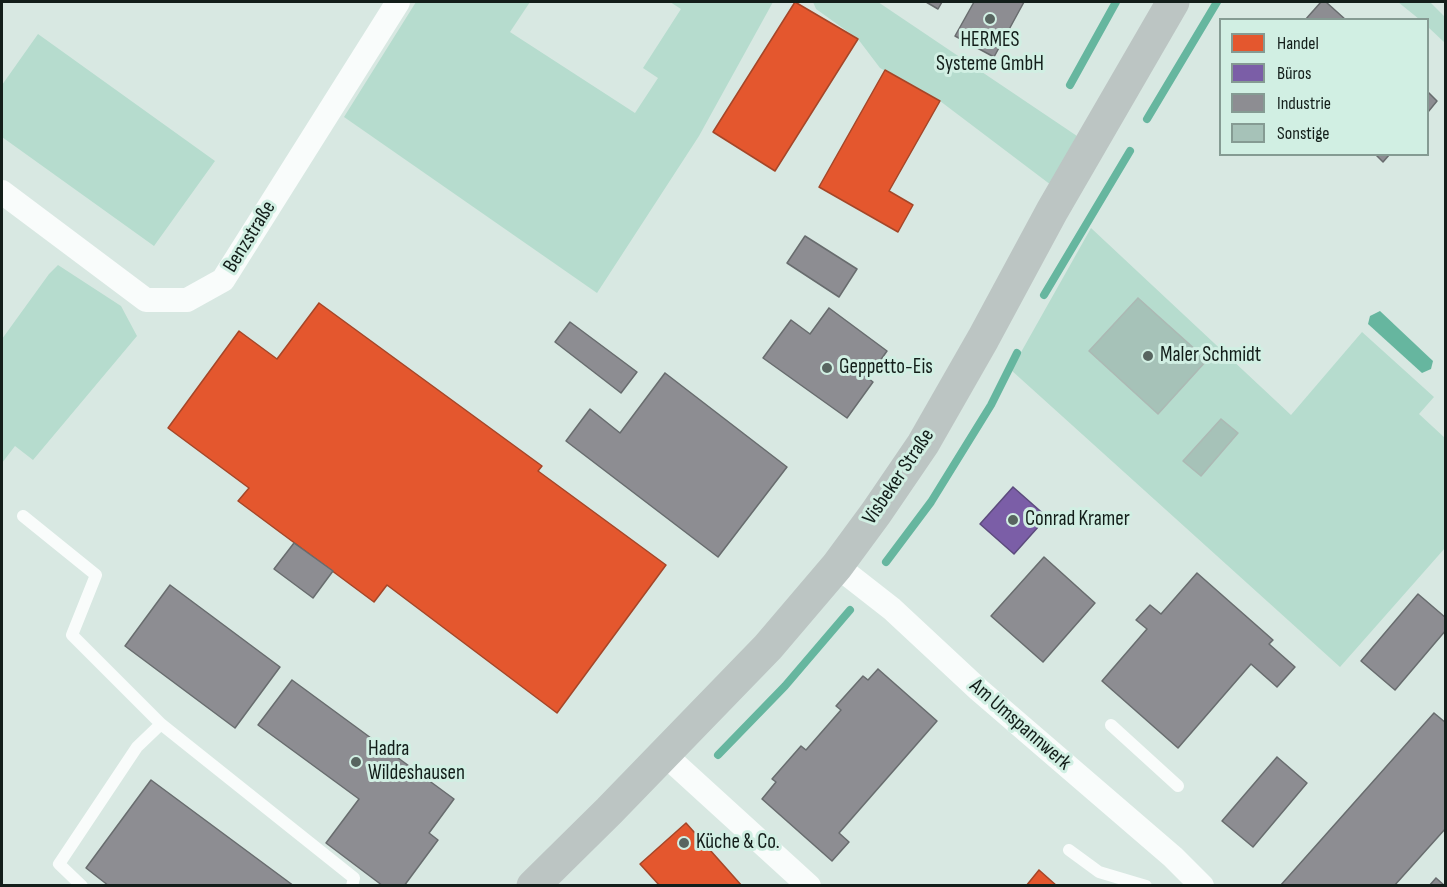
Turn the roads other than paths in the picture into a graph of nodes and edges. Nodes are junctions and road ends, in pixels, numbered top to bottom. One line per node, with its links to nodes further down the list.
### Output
1 (398, 2): 3 (street, Benzstraße)
2 (1173, 2): 5 (main road, Visbeker Straße)
3 (2, 192)
4 (23, 516): 6 (lane)
5 (837, 566): 8 (main road, Visbeker Straße); 16 (street, Am Umspannwerk)
6 (161, 724): 11 (lane); 12 (lane)
7 (1111, 726): 9 (lane)
8 (663, 753): 13 (main road, Visbeker Straße); 14 (street)
9 (1178, 786)
10 (1069, 850): 15 (lane)
11 (82, 885)
12 (352, 885)
13 (533, 885)
14 (809, 885)
15 (1146, 885)
16 (1202, 885)

